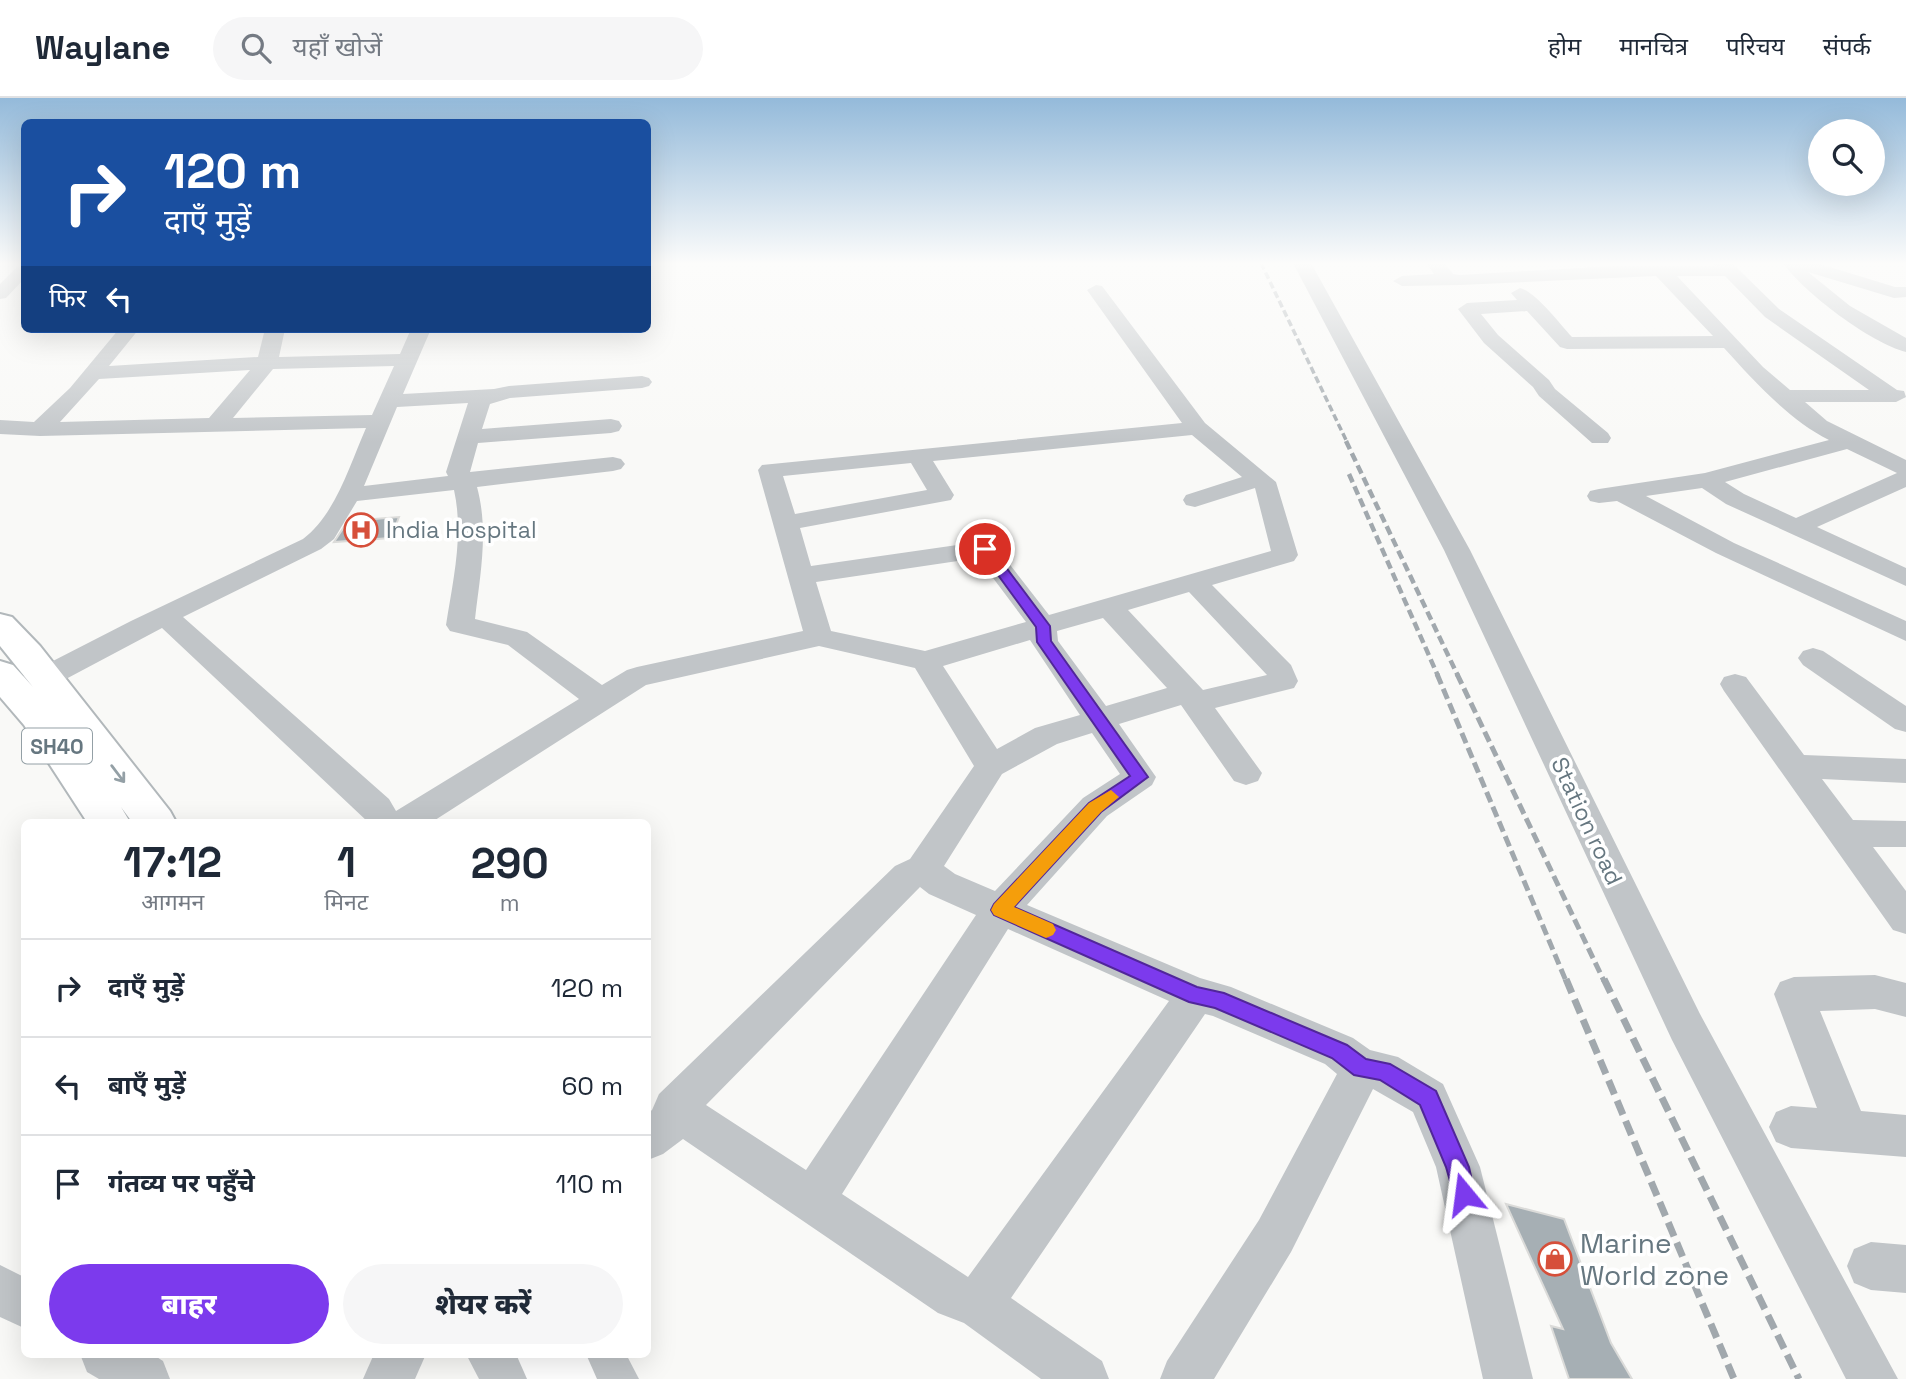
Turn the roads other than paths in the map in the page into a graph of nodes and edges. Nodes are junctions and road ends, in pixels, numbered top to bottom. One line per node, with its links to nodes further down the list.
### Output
1 (1120, 323): 24 (street)
2 (1334, 323): 94 (street, Station road)
3 (1478, 323): 27 (street)
4 (1549, 323): 11 (street)
5 (1710, 323): 11 (street)
6 (1787, 323): 18 (street)
7 (1864, 323): 12 (street)
8 (125, 333): 15 (street)
9 (274, 333): 14 (street)
10 (419, 333): 13 (street)
11 (1727, 342): 19 (street)
12 (1906, 346)
13 (408, 360): 14 (street); 20 (street)
14 (267, 363): 15 (street); 21 (street)
15 (91, 373): 25 (street)
16 (642, 382): 17 (street)
17 (491, 394): 20 (street); 26 (street)
18 (1899, 395): 19 (street)
19 (1786, 396): 28 (street)
20 (386, 411): 21 (street); 36 (street)
21 (215, 425): 25 (street)
22 (611, 426): 26 (street)
23 (0, 427): 25 (street)
24 (1197, 428): 29 (street); 33 (street)
25 (40, 429)
26 (468, 437): 34 (street)
27 (1600, 438)
28 (1847, 442): 31 (street); 35 (street)
29 (918, 455): 38 (street); 38 (street)
30 (613, 464): 34 (street)
31 (1906, 469)
32 (1906, 478): 39 (street)
33 (1259, 479): 37 (street); 42 (street)
34 (463, 480): 36 (street); 54 (street)
35 (1706, 480): 39 (street); 47 (street)
36 (348, 495): 44 (street)
37 (1195, 500)
38 (786, 523): 41 (street)
39 (1797, 527): 40 (street)
40 (1901, 571)
41 (801, 576): 46 (street); 48 (street)
42 (1194, 582): 43 (street); 53 (street)
43 (1109, 607): 46 (street); 53 (street)
44 (165, 616): 51 (street); 63 (street)
45 (0, 625): 51 (main road)
46 (1043, 626): 50 (street); 56 (street)
47 (1906, 632)
48 (819, 637): 50 (street); 54 (street)
49 (1813, 658): 55 (street)
50 (925, 661): 57 (street)
51 (20, 681): 61 (main road, SH40); 62 (main road, one-way to 62)
52 (1735, 684): 58 (street)
53 (1192, 697): 56 (street); 60 (street)
54 (601, 700): 64 (street)
55 (1902, 715)
56 (1099, 720): 57 (street); 68 (street)
57 (991, 765): 67 (street)
58 (1794, 766): 59 (street); 65 (street)
59 (1906, 771)
60 (1246, 773)
61 (107, 819)
62 (152, 819)
63 (383, 819)
64 (410, 819)
65 (1843, 833): 66 (street); 69 (street)
66 (1906, 834)
67 (923, 869): 68 (street); 73 (street)
68 (1000, 910): 70 (street); 77 (street)
69 (1906, 919)
70 (1196, 995): 72 (street); 80 (street)
71 (1906, 1000): 75 (street)
72 (1362, 1068): 92 (street); 93 (street)
73 (661, 1124): 77 (street)
74 (1791, 1127): 75 (street)
75 (1847, 1131): 76 (street)
76 (1906, 1136)
77 (813, 1199): 80 (street)
78 (0, 1289): 79 (street)
79 (21, 1302)
80 (978, 1304): 91 (street)
81 (111, 1358): 86 (street)
82 (399, 1358): 87 (street)
83 (494, 1358): 88 (street)
84 (549, 1358): 89 (main road)
85 (596, 1358): 90 (street)
86 (145, 1379)
87 (387, 1379)
88 (511, 1379)
89 (566, 1379)
90 (614, 1379)
91 (1084, 1379)
92 (1185, 1379)
93 (1508, 1379)
94 (1873, 1379)

